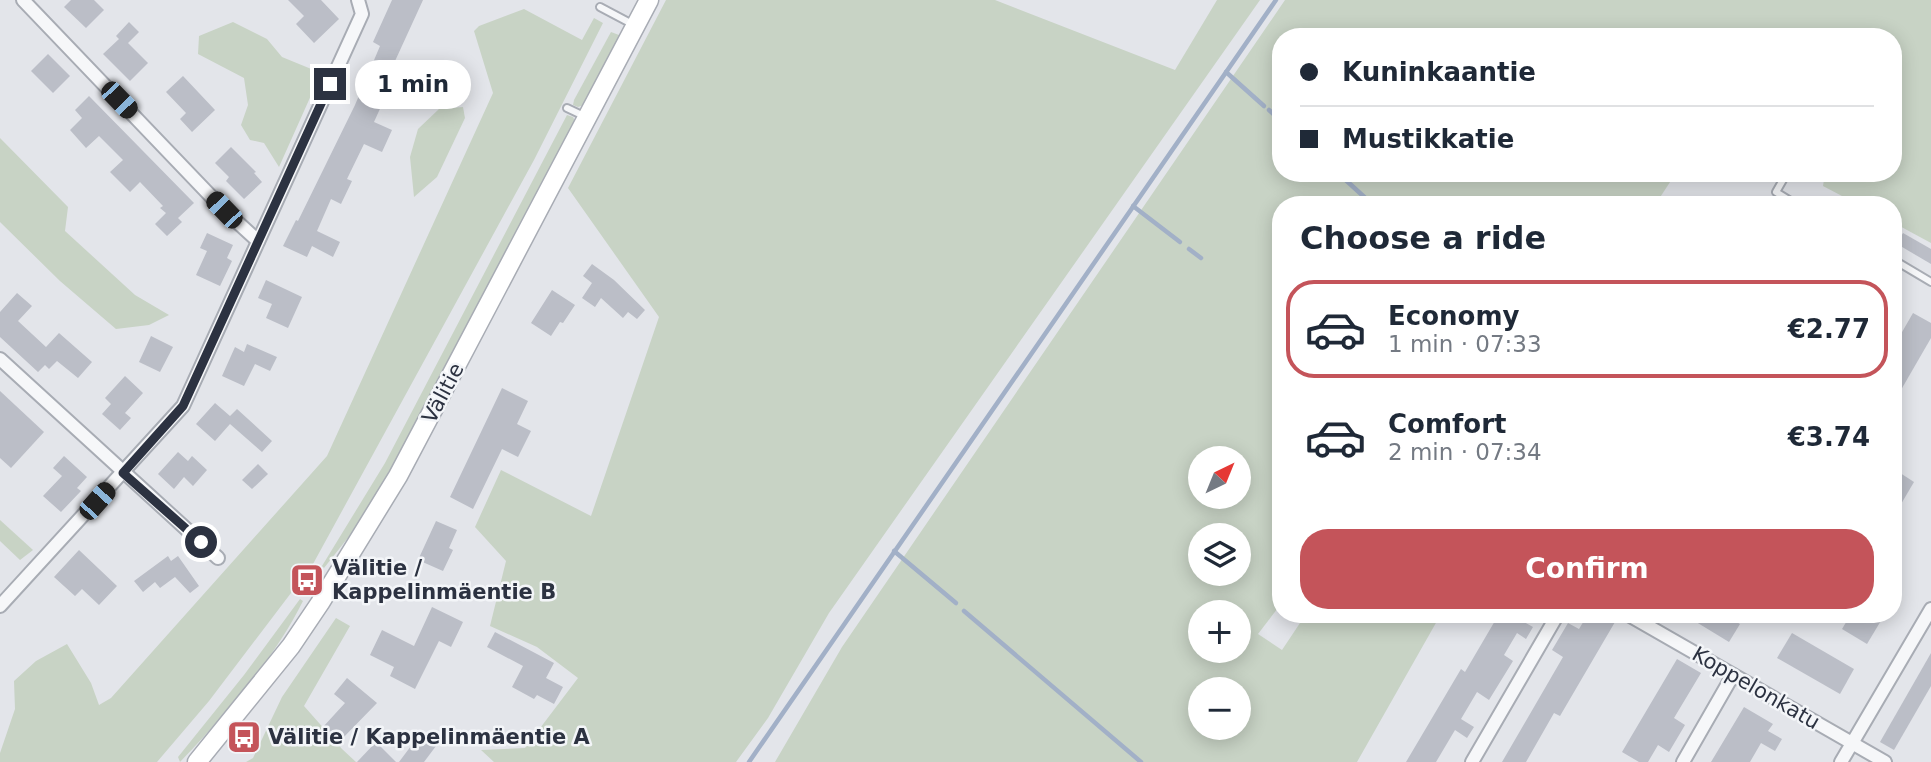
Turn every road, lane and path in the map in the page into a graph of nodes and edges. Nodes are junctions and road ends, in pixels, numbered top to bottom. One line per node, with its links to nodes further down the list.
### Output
1 (23, 0): 10 (street)
2 (358, 0): 10 (street)
3 (649, 0): 5 (main road, Välitie)
4 (600, 7): 5 (lane)
5 (636, 26): 7 (main road, Välitie)
6 (567, 108): 7 (lane)
7 (588, 118): 22 (main road, Välitie)
8 (1782, 182): 9 (lane)
9 (1782, 196)
10 (258, 241): 14 (street)
11 (1902, 265): 12 (lane)
12 (1931, 282)
13 (0, 359): 14 (street)
14 (123, 473): 15 (street); 16 (street)
15 (218, 558)
16 (0, 606)
17 (1931, 608): 21 (street)
18 (1553, 623): 23 (street)
19 (1643, 623): 20 (street, Koppelonkatu)
20 (1733, 675): 21 (street, Koppelonkatu); 24 (street)
21 (1852, 743): 25 (street); 26 (street, Koppelonkatu)
22 (197, 762)
23 (1472, 762)
24 (1683, 762)
25 (1841, 762)
26 (1885, 762)

